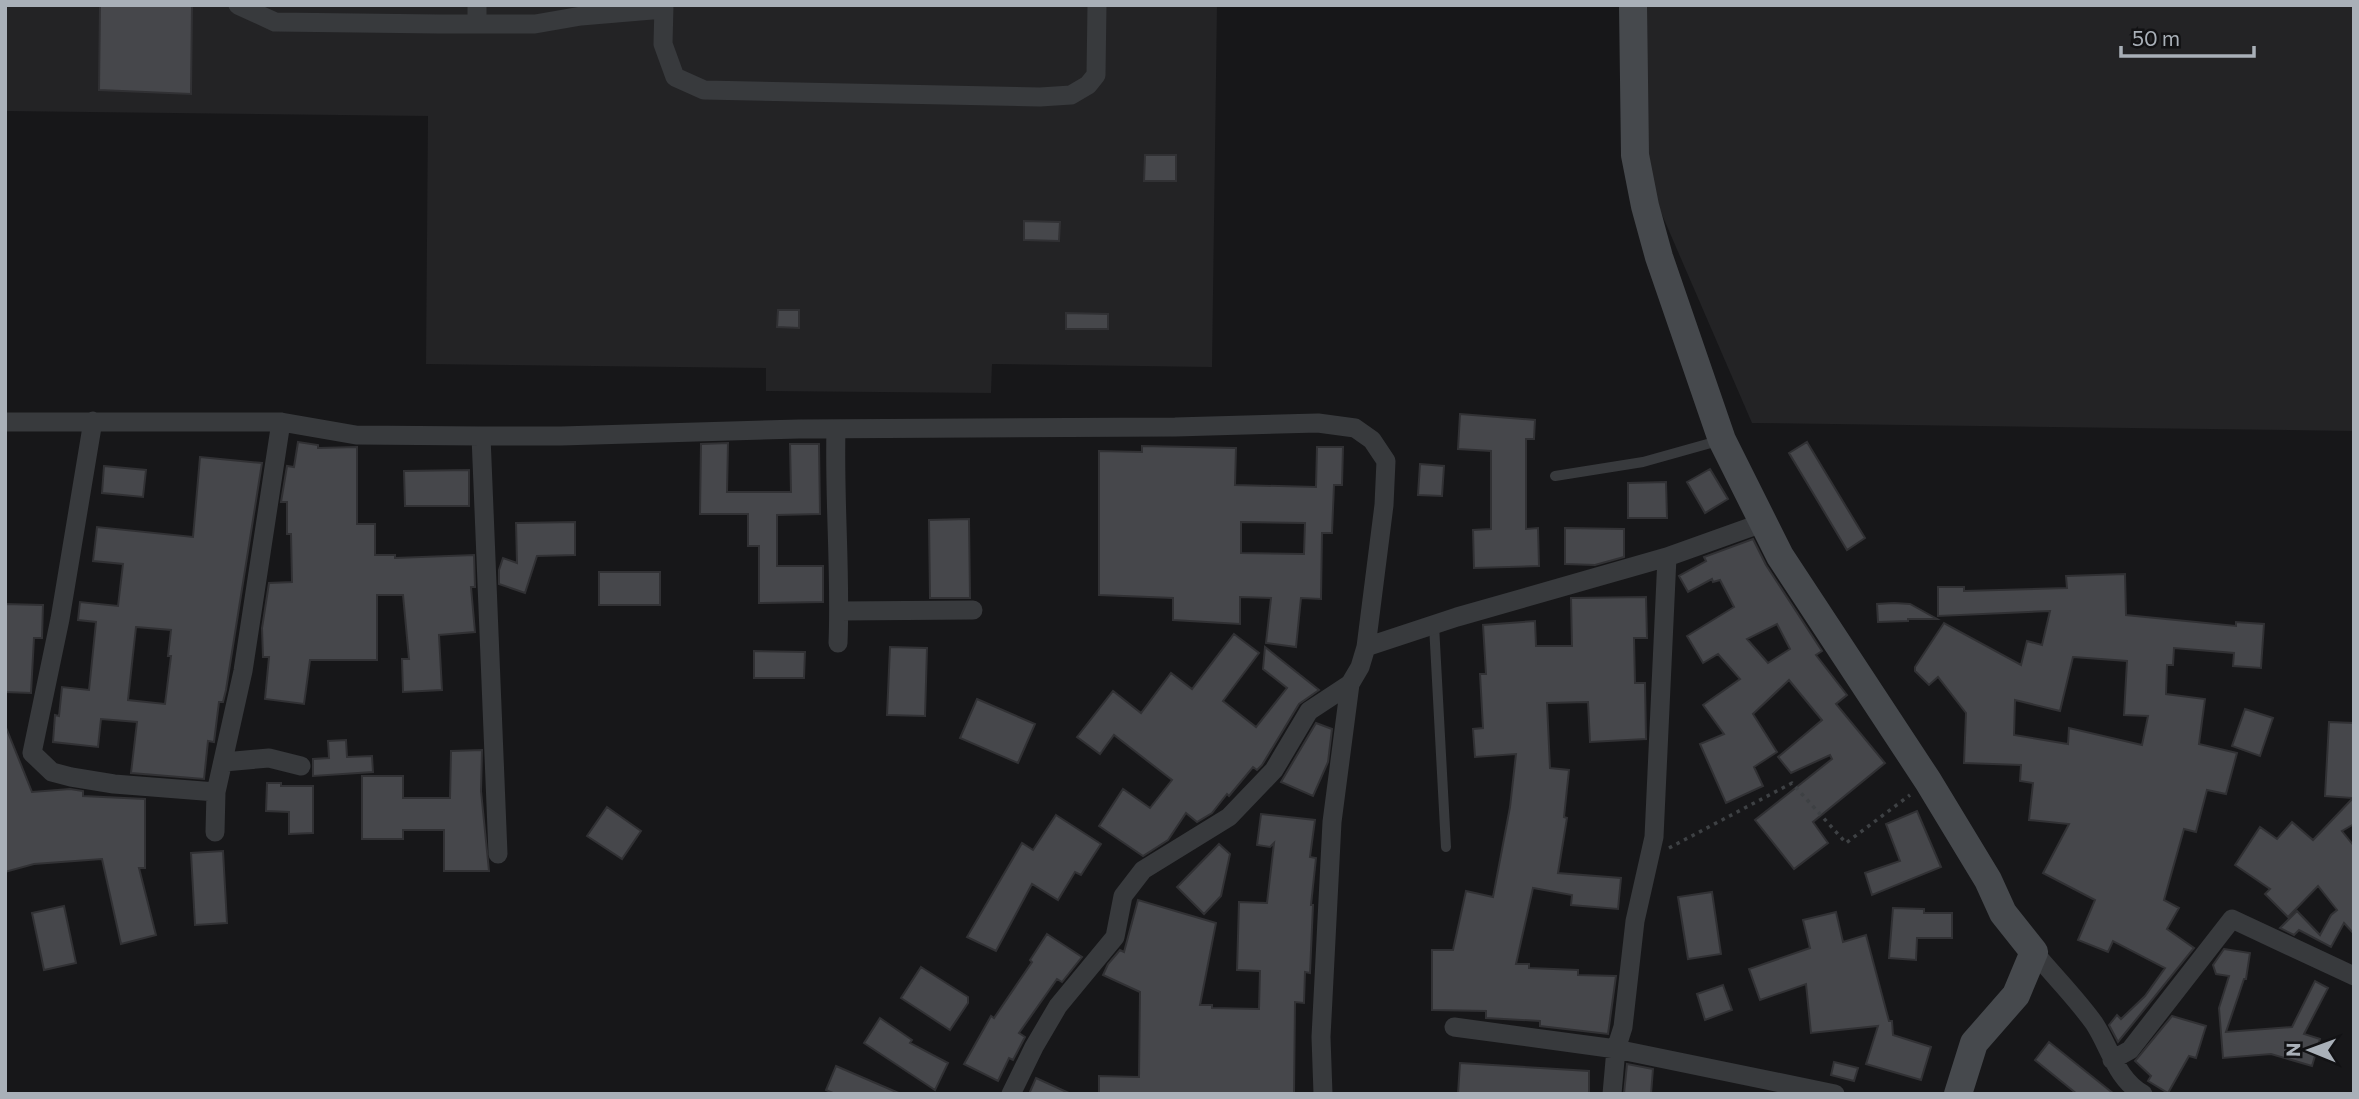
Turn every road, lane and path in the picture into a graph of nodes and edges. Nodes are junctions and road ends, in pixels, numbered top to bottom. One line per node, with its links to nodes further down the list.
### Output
1 (238, 5): 5 (street)
2 (1097, 5): 4 (street)
3 (1633, 5): 11 (street)
4 (664, 7): 5 (street)
5 (477, 15)
6 (93, 421): 7 (street); 8 (street); 24 (street)
7 (5, 422)
8 (281, 422): 10 (street); 21 (street)
9 (836, 429): 10 (street); 16 (street); 19 (street)
10 (481, 436): 27 (street)
11 (1722, 440): 12 (lane); 13 (street)
12 (1555, 476)
13 (1765, 522): 14 (street); 23 (street)
14 (1667, 557): 17 (street); 28 (street)
15 (973, 610): 16 (street)
16 (839, 611): 18 (street)
17 (1434, 625): 19 (street); 26 (lane)
18 (838, 643)
19 (1366, 647): 20 (street)
20 (1350, 684): 34 (street); 35 (street)
21 (224, 762): 22 (street); 24 (street)
22 (301, 766)
23 (1928, 781): 28 (path); 29 (street)
24 (216, 792): 25 (street)
25 (215, 832)
26 (1446, 847)
27 (498, 854)
28 (1649, 859): 32 (street)
29 (2034, 952): 33 (street); 38 (street)
30 (2354, 976): 33 (street)
31 (1454, 1027): 32 (street)
32 (1616, 1049): 36 (street); 37 (street)
33 (2112, 1060): 39 (street)
34 (1012, 1094)
35 (1323, 1094)
36 (1612, 1094)
37 (1835, 1094)
38 (1958, 1094)
39 (2143, 1094)

